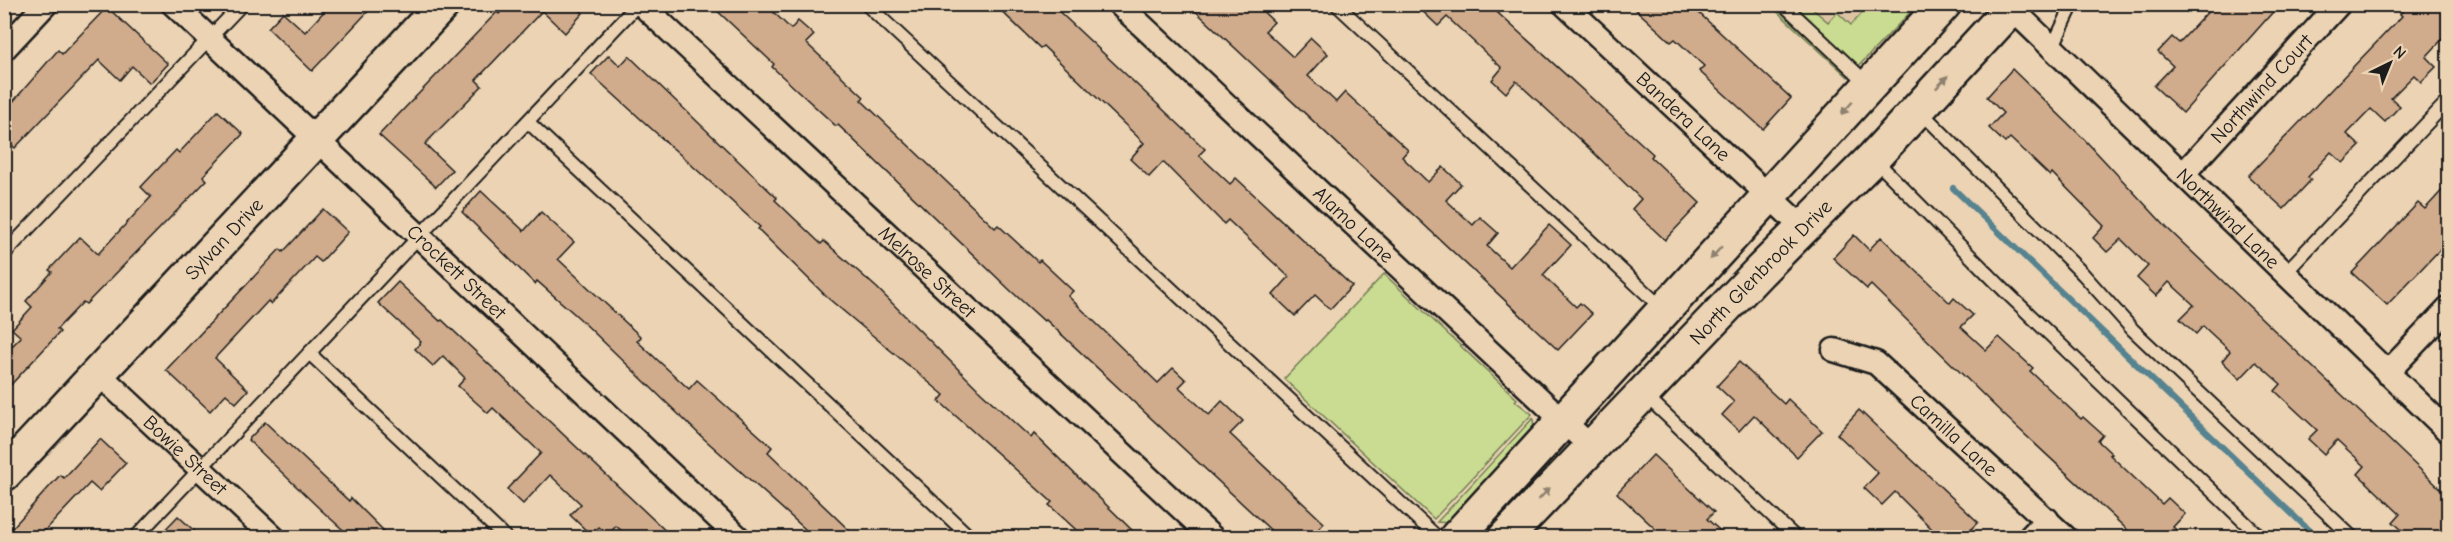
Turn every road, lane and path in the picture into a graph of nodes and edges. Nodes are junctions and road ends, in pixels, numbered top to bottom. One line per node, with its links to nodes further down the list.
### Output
1 (46, 4): 17 (street)
2 (173, 4): 15 (street, Crockett Street)
3 (242, 4): 15 (lane)
4 (443, 4): 22 (main road, Sylvan Drive)
5 (640, 4): 21 (lane); 48 (street, Melrose Street)
6 (866, 4): 49 (lane)
7 (1119, 4): 37 (street, Alamo Lane)
8 (1336, 4): 31 (lane)
9 (1564, 4): 25 (street, Bandera Lane)
10 (1783, 4): 18 (lane)
11 (1944, 4): 18 (main road)
12 (2073, 4): 16 (lane)
13 (2339, 4): 24 (street, Northwind Court)
14 (2011, 6): 16 (street, Northwind Lane); 20 (main road, North Glenbrook Drive, one-way to 14)
15 (210, 39): 22 (street, Crockett Street); 28 (lane)
16 (2052, 48): 24 (street, Northwind Lane)
17 (4, 49)
18 (1868, 84): 25 (main road, one-way to 25)
19 (2448, 101): 29 (lane)
20 (1917, 108): 23 (main road, North Glenbrook Drive); 56 (lane)
21 (528, 122): 27 (lane); 47 (lane)
22 (315, 138): 27 (street, Crockett Street); 34 (main road, Sylvan Drive)
23 (1874, 158): 26 (main road, North Glenbrook Drive); 55 (lane)
24 (2183, 174): 29 (street, Northwind Lane)
25 (1767, 196): 26 (street, Bandera Lane); 31 (main road, one-way to 31)
26 (1803, 228): 36 (main road, North Glenbrook Drive)
27 (419, 236): 33 (lane); 46 (street, Crockett Street)
28 (4, 254)
29 (2285, 273): 35 (street, Northwind Lane)
30 (2448, 309): 35 (street)
31 (1665, 311): 37 (main road)
32 (1834, 350): 42 (street, Camilla Lane)
33 (309, 353): 40 (lane); 45 (lane)
34 (98, 372): 40 (street, Bowie Street); 41 (main road, Sylvan Drive)
35 (2387, 373): 38 (street, Northwind Lane)
36 (1643, 393): 39 (main road, North Glenbrook Drive); 52 (lane)
37 (1565, 421): 39 (street, Alamo Lane); 50 (main road)
38 (2448, 431)
39 (1590, 446): 51 (main road, North Glenbrook Drive, one-way to 39)
40 (201, 468): 43 (lane); 44 (street, Bowie Street)
41 (4, 474)
42 (2047, 519): 53 (street); 54 (street, Camilla Lane)
43 (135, 537)
44 (274, 537)
45 (506, 537)
46 (740, 537)
47 (970, 537)
48 (1213, 537)
49 (1438, 537)
50 (1456, 537)
51 (1505, 537)
52 (1796, 537)
53 (2029, 537)
54 (2066, 537)
55 (2261, 537)
56 (2353, 537)

